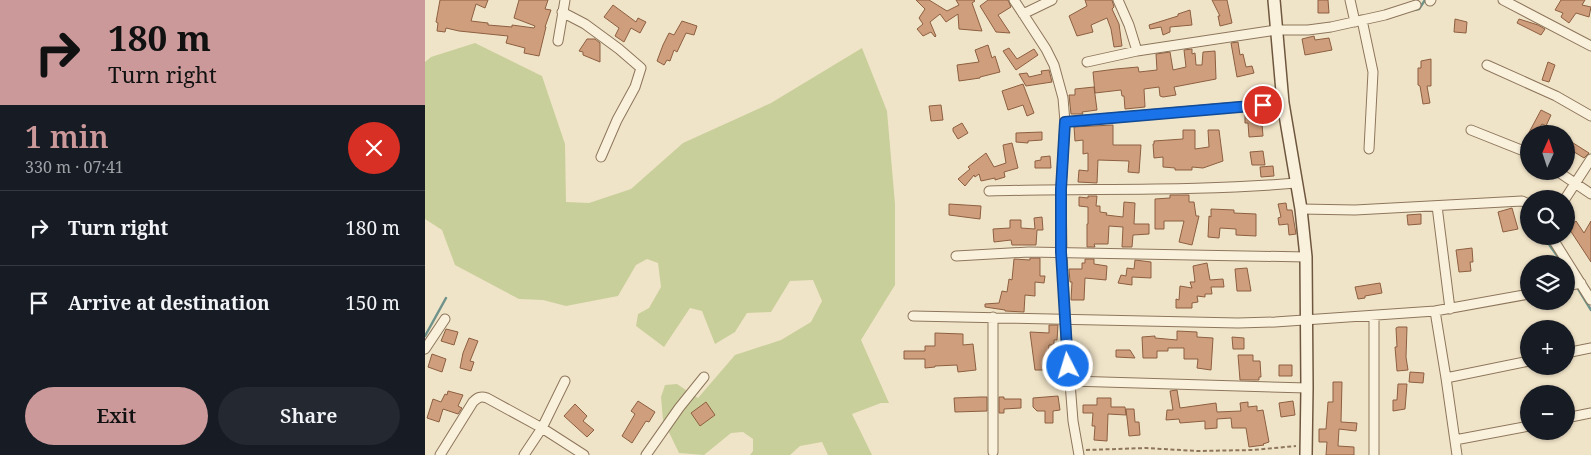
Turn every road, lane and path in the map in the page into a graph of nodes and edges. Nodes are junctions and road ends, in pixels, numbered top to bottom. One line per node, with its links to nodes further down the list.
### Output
1 (565, 0): 9 (street)
2 (1014, 0): 10 (street)
3 (1052, 0): 10 (street)
4 (1118, 0): 15 (street)
5 (1274, 0): 12 (main road)
6 (1350, 0): 11 (street)
7 (1503, 0): 14 (street)
8 (1416, 5): 11 (street)
9 (561, 12): 13 (street); 24 (street)
10 (1023, 14): 20 (street)
11 (1358, 21): 12 (street); 22 (street)
12 (1276, 30): 15 (street); 18 (main road)
13 (558, 41)
14 (1591, 46)
15 (1137, 51): 16 (street)
16 (1087, 62)
17 (1487, 65): 19 (street)
18 (1283, 103): 20 (street); 27 (main road)
19 (1591, 116)
20 (1065, 122): 29 (street)
21 (1471, 130): 23 (street)
22 (1369, 149)
23 (1520, 149)
24 (601, 157)
25 (1591, 159): 28 (street)
26 (1571, 180): 28 (street)
27 (1296, 183): 29 (street); 35 (main road)
28 (1576, 183): 30 (street); 32 (street)
29 (1061, 189): 31 (street); 37 (street)
30 (1571, 190)
31 (989, 191)
32 (1591, 194)
33 (1520, 202): 34 (street)
34 (1437, 206): 35 (street); 44 (street)
35 (1301, 209): 39 (main road)
36 (1557, 245): 40 (street)
37 (1061, 252): 38 (street); 39 (street); 49 (street)
38 (956, 256)
39 (1306, 257): 51 (main road)
40 (1581, 283): 41 (street); 43 (street)
41 (1575, 284)
42 (1520, 296): 44 (street)
43 (1591, 300)
44 (1450, 308): 45 (street)
45 (1435, 311): 47 (street); 57 (street)
46 (913, 316): 48 (street)
47 (1374, 316): 51 (street); 73 (street)
48 (993, 317): 49 (street); 67 (street)
49 (1065, 318): 51 (street); 59 (street)
50 (445, 319): 53 (street)
51 (1307, 320): 60 (main road)
52 (1591, 348): 54 (street)
53 (425, 349)
54 (1575, 351)
55 (1520, 363): 57 (street)
56 (704, 377): 72 (street)
57 (1446, 378): 65 (street)
58 (565, 381): 63 (street)
59 (1070, 381): 60 (street); 68 (street)
60 (1307, 388): 66 (main road)
61 (1591, 413): 62 (street)
62 (1575, 416)
63 (542, 428): 69 (street); 70 (street); 71 (street)
64 (1520, 428): 65 (street)
65 (1455, 440): 74 (street)
66 (1306, 450): 68 (path)
67 (993, 452)
68 (1079, 453)
69 (441, 455)
70 (524, 455)
71 (585, 455)
72 (646, 455)
73 (1374, 455)
74 (1457, 455)

